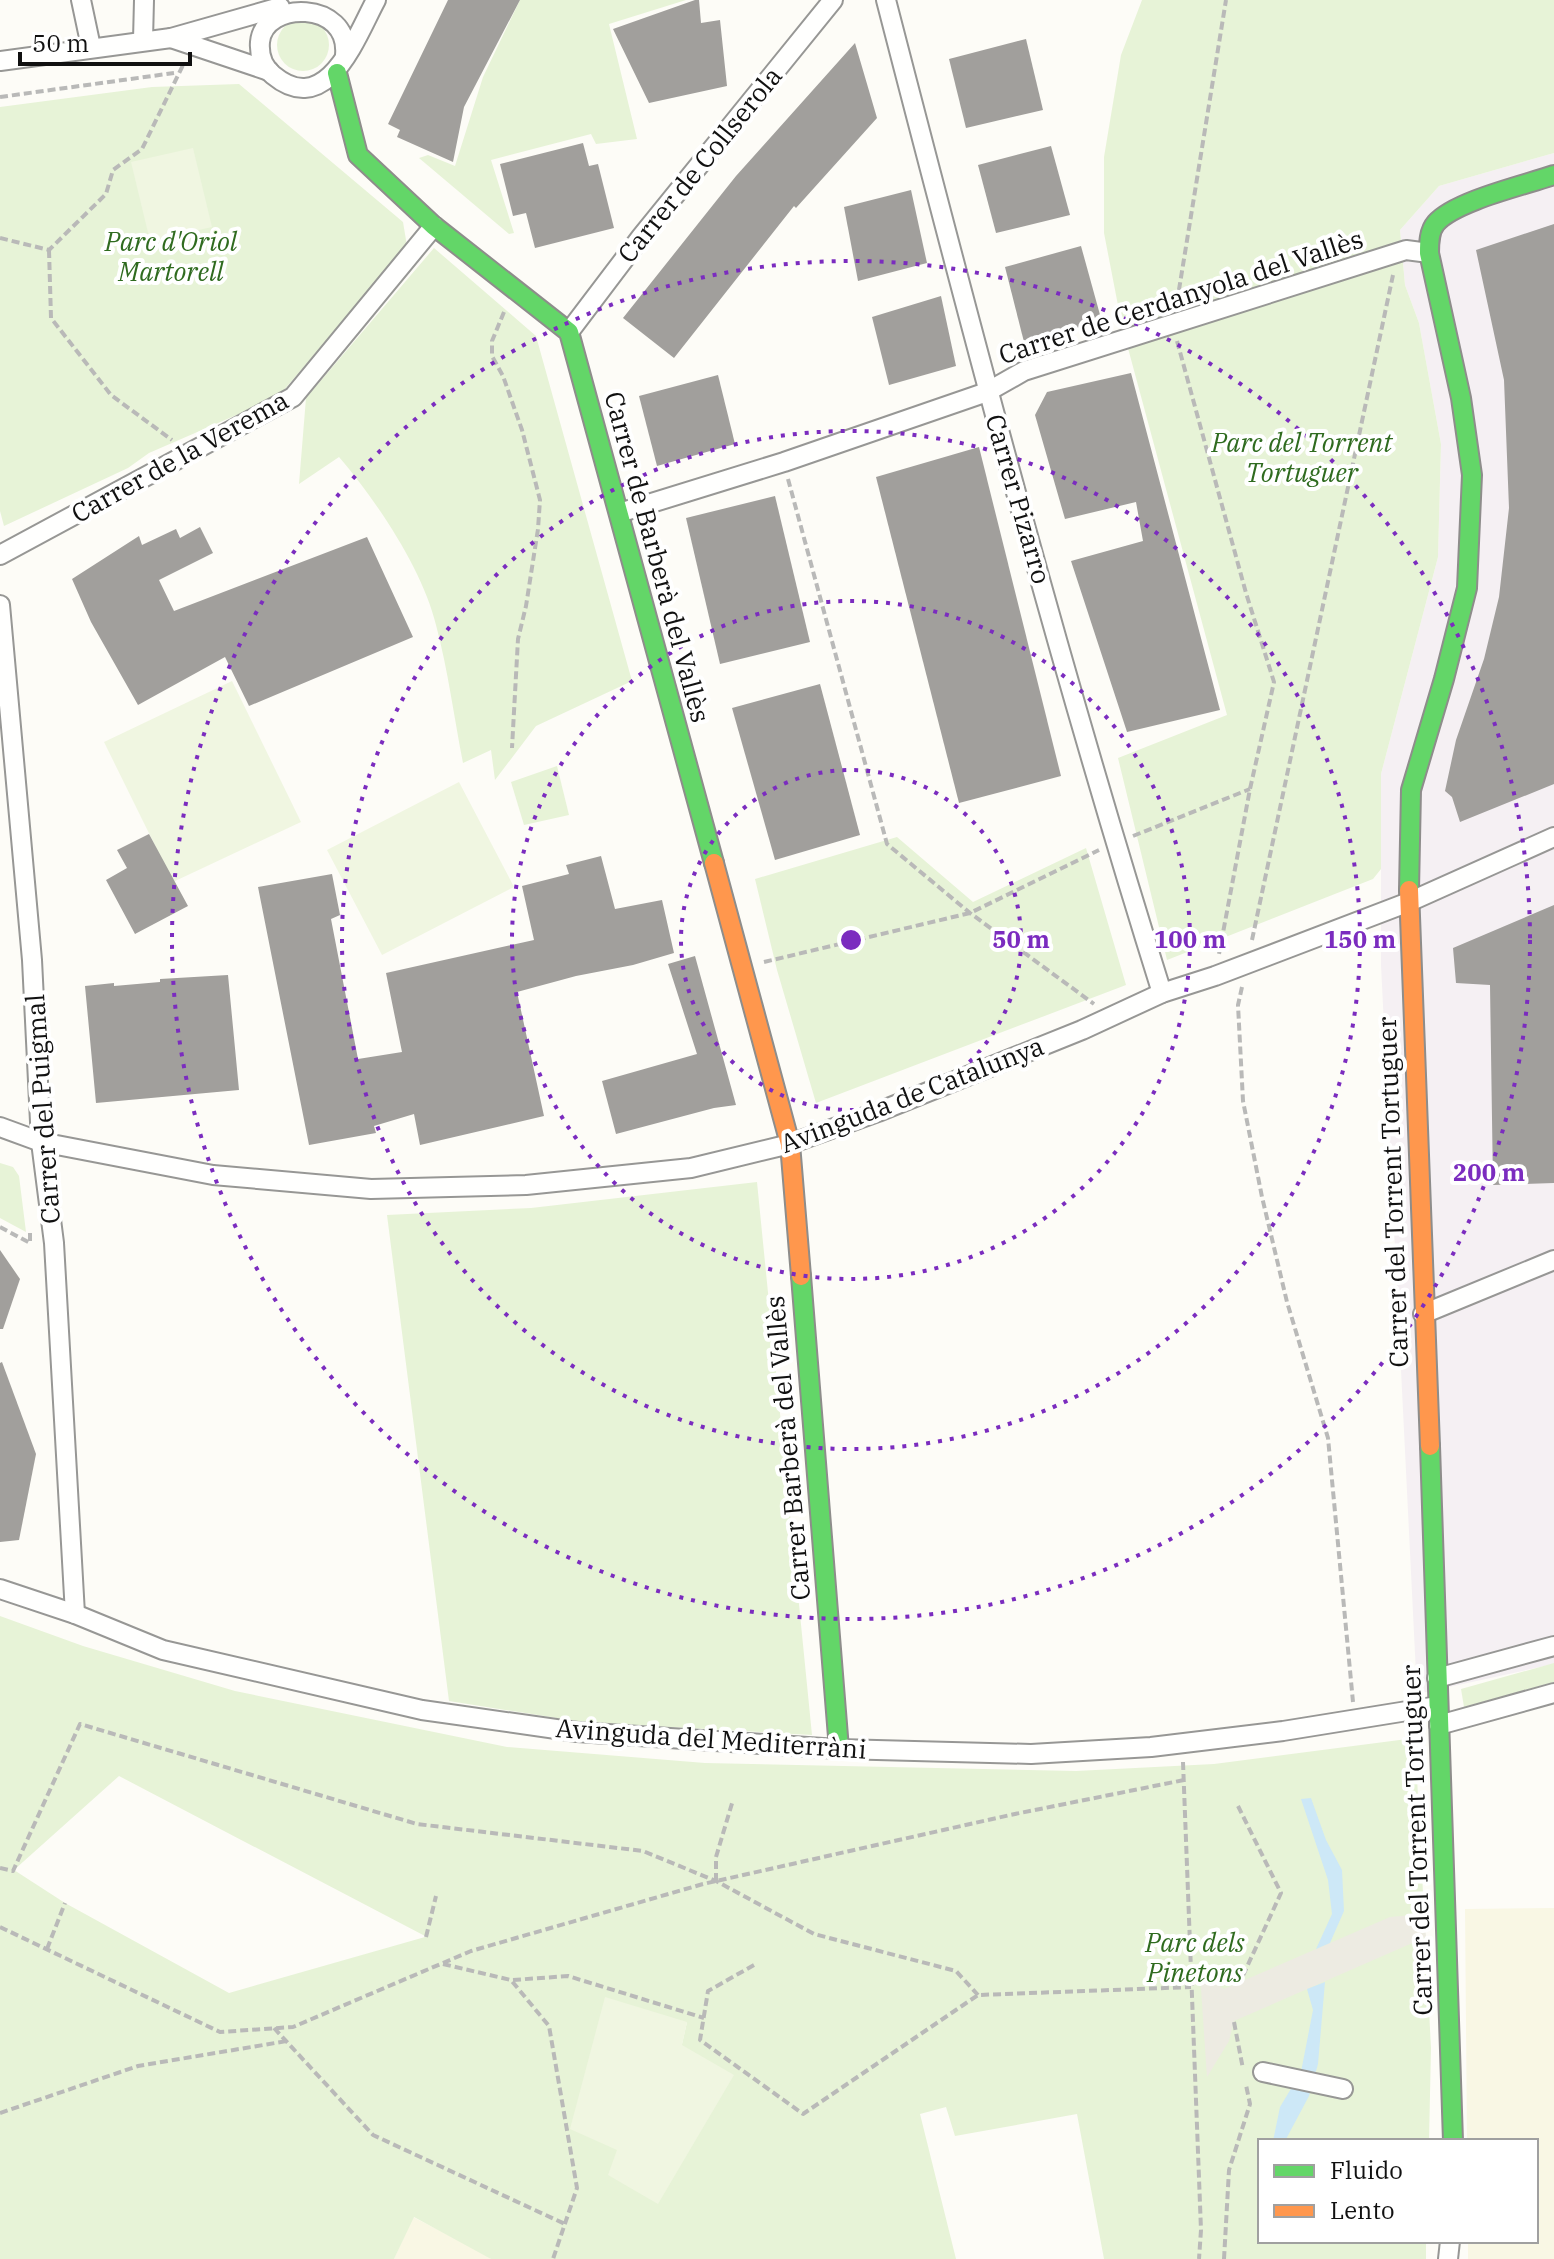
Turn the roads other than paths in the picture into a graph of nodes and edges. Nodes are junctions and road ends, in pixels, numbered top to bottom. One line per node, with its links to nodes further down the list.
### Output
1 (81, 0): 10 (street)
2 (144, 0): 9 (street)
3 (376, 0): 11 (street)
4 (833, 0): 18 (street, Carrer de Collserola)
5 (886, 0): 19 (street, Carrer Pizarro)
6 (323, 2): 7 (street); 11 (street)
7 (287, 5): 8 (street); 13 (street)
8 (171, 38): 9 (street); 13 (street)
9 (143, 40): 10 (street)
10 (91, 47): 12 (street)
11 (345, 55): 14 (street)
12 (0, 61)
13 (269, 71): 14 (street)
14 (337, 73): 16 (street)
15 (1554, 175): 17 (street)
16 (434, 226): 18 (street); 21 (street, Carrer de la Verema)
17 (1429, 253): 19 (street, Carrer de Cerdanyola del Vallès); 24 (street, Carrer del Torrent Tortuguer)
18 (569, 332): 20 (street, Carrer de Barberà del Vallès)
19 (987, 392): 20 (street, Carrer de Cerdanyola del Vallès); 25 (street, Carrer Pizarro)
20 (619, 513): 28 (street, Carrer de Barberà del Vallès)
21 (0, 555)
22 (0, 605): 27 (street, Carrer del Puigmal)
23 (1554, 837): 24 (street, Avinguda de Catalunya)
24 (1409, 902): 25 (street, Avinguda de Catalunya); 30 (street, Carrer del Torrent Tortuguer)
25 (1162, 993): 28 (street, Avinguda de Catalunya)
26 (0, 1127): 27 (street, Avinguda de Catalunya)
27 (41, 1142): 28 (street, Avinguda de Catalunya); 32 (street, Carrer del Puigmal)
28 (790, 1144): 38 (street, Carrer Barberà del Vallès)
29 (1554, 1260): 30 (street)
30 (1423, 1314): 34 (street, Carrer del Torrent Tortuguer)
31 (0, 1589): 32 (street, Avinguda del Mediterràni)
32 (75, 1614): 38 (street, Avinguda del Mediterràni)
33 (1554, 1646): 34 (street)
34 (1437, 1678): 36 (street, Carrer del Torrent Tortuguer)
35 (1554, 1693): 37 (street)
36 (1438, 1706): 37 (street, Carrer del Torrent Tortuguer); 38 (street, Avinguda del Mediterràni)
37 (1439, 1725): 41 (street, Carrer del Torrent Tortuguer)
38 (839, 1749)
39 (1263, 2072): 40 (street)
40 (1343, 2089)
41 (1453, 2139)

